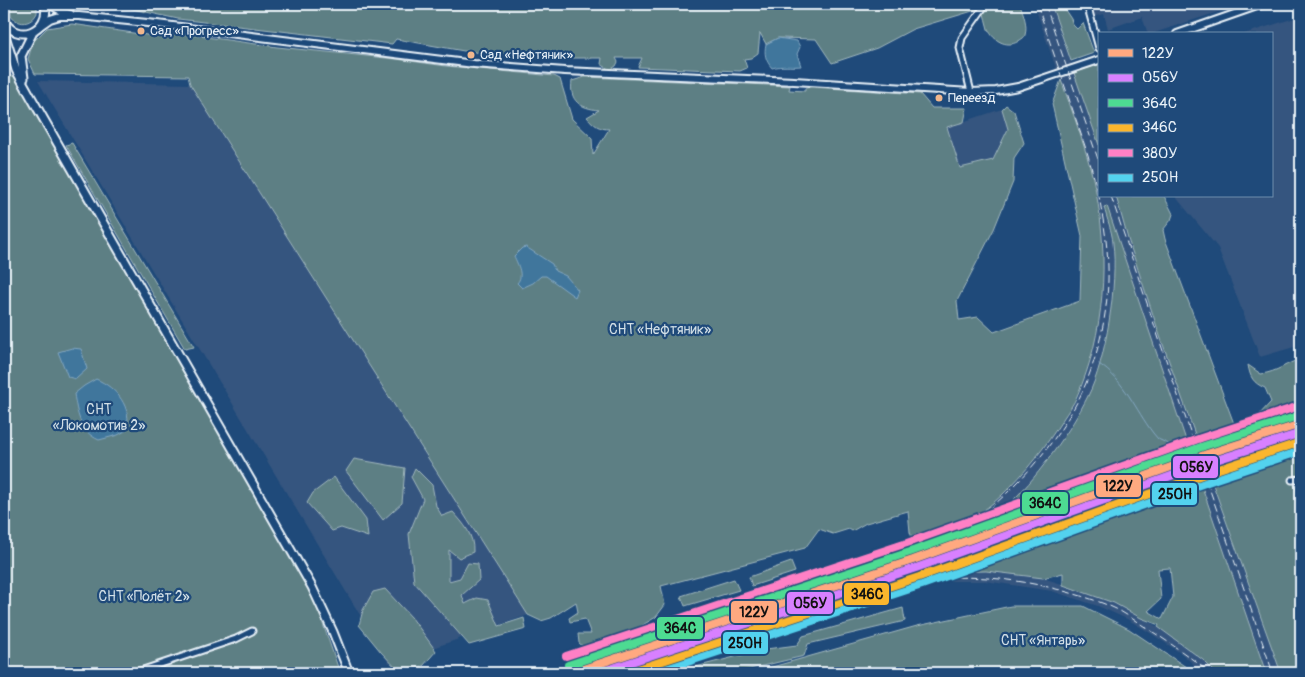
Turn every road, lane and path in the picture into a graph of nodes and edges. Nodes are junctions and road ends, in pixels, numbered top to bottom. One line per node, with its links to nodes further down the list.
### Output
1 (45, 4): 8 (main road)
2 (49, 4): 6 (street)
3 (986, 4): 15 (street)
4 (1086, 4): 12 (street)
5 (1263, 4): 10 (street)
6 (80, 16): 8 (street); 15 (street)
7 (4, 20): 9 (main road)
8 (40, 26): 9 (main road)
9 (32, 32): 14 (main road)
10 (1183, 32)
11 (4, 33): 14 (main road)
12 (1098, 45)
13 (1098, 60): 15 (street)
14 (26, 86): 20 (main road)
15 (971, 92)
16 (1301, 479): 17 (street)
17 (1292, 480)
18 (252, 631): 19 (street)
19 (134, 673)
20 (349, 673)

